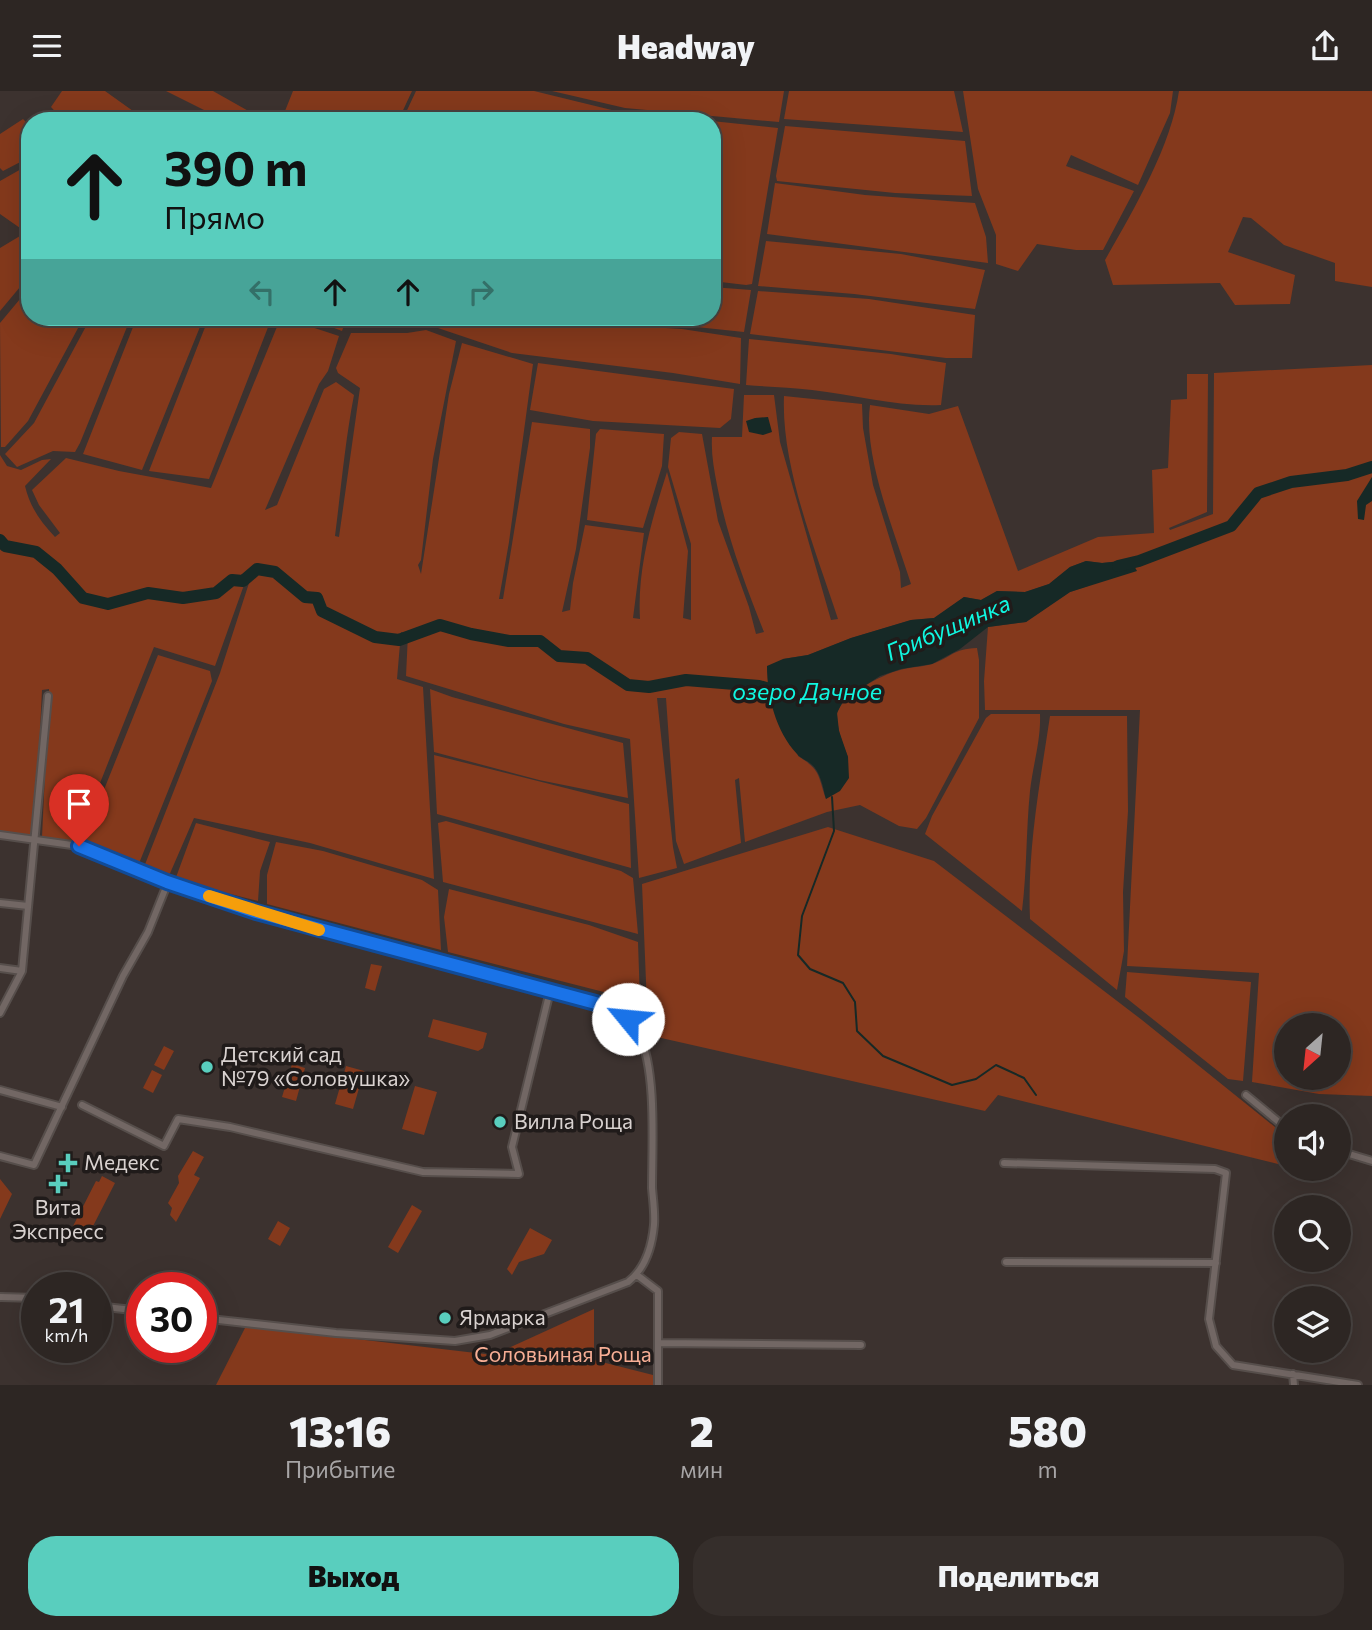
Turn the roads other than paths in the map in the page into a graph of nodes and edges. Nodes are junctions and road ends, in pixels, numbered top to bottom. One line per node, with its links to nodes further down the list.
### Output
1 (48, 696): 3 (street)
2 (0, 835): 3 (street)
3 (34, 838): 4 (street); 6 (street)
4 (167, 882): 9 (street); 14 (street)
5 (0, 903): 6 (street)
6 (28, 906): 8 (street)
7 (0, 968): 8 (street)
8 (22, 971): 10 (street)
9 (550, 991): 13 (street); 22 (street)
10 (0, 1013)
11 (0, 1090): 14 (street)
12 (1245, 1095): 15 (street)
13 (82, 1105)
14 (62, 1107): 17 (street)
15 (1274, 1118)
16 (1351, 1155): 18 (street)
17 (0, 1156)
18 (1372, 1161)
19 (1004, 1163): 21 (street)
20 (1006, 1262): 21 (street)
21 (1216, 1263): 28 (street)
22 (637, 1275): 25 (street); 26 (street)
23 (0, 1297): 24 (street)
24 (21, 1298)
25 (217, 1320)
26 (658, 1343): 27 (street); 29 (street)
27 (861, 1345)
28 (1293, 1374): 30 (street); 31 (street)
29 (658, 1385)
30 (1294, 1385)
31 (1358, 1385)

